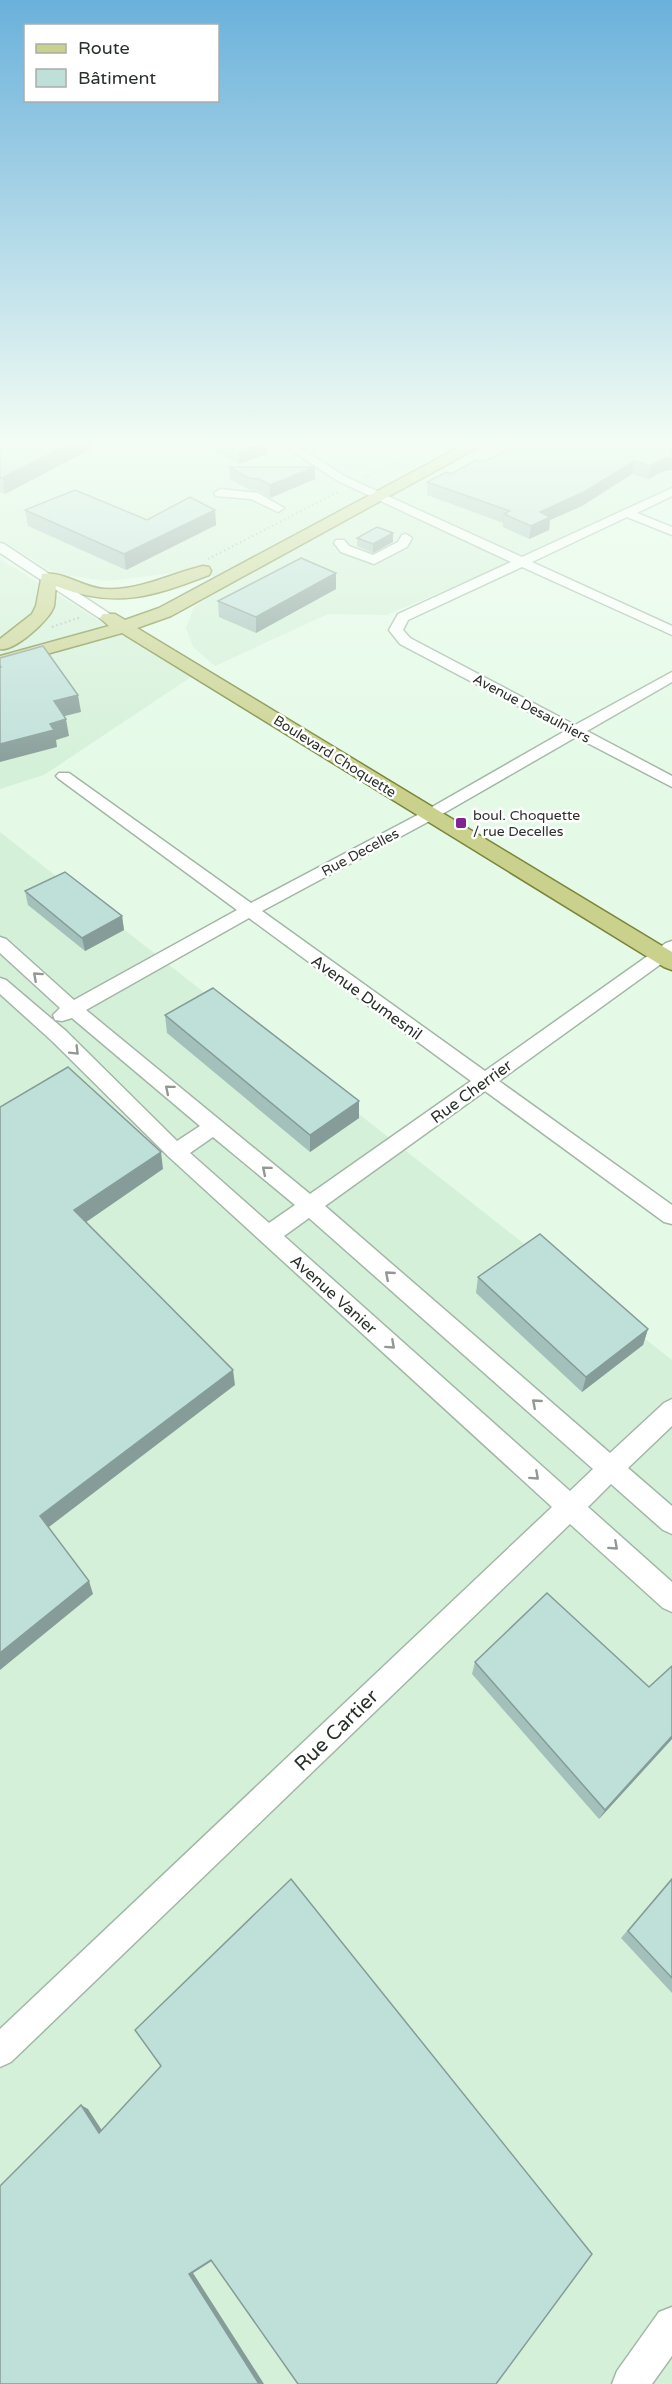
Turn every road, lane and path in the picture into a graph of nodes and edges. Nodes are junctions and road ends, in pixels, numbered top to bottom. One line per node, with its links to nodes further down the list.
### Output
1 (11, 554): 11 (street, Boulevard Choquette)
2 (227, 554): 10 (path)
3 (273, 554): 12 (main road)
4 (359, 554): 5 (street)
5 (384, 554)
6 (502, 554): 9 (street)
7 (540, 554): 9 (street)
8 (220, 562): 10 (main road)
9 (521, 563): 15 (street); 20 (street, Avenue Desaulniers)
10 (202, 567): 11 (main road); 13 (main road)
11 (48, 578): 13 (street, Boulevard Choquette); 14 (main road)
12 (187, 601): 13 (main road); 18 (main road)
13 (111, 618): 14 (path); 16 (main road); 17 (main road); 18 (main road, Boulevard Choquette)
14 (26, 628): 16 (main road)
15 (672, 631)
16 (1, 651): 17 (main road)
17 (46, 651): 18 (main road)
18 (181, 661): 23 (main road, Boulevard Choquette)
19 (672, 676): 20 (street, Rue Decelles)
20 (576, 731): 22 (street, Avenue Desaulniers); 23 (street, Rue Decelles)
21 (64, 776): 24 (street, Avenue Dumesnil)
22 (672, 782)
23 (431, 814): 24 (street, Rue Decelles); 26 (main road, Boulevard Choquette)
24 (248, 911): 28 (street, Rue Decelles); 30 (street, Avenue Dumesnil)
25 (0, 944): 28 (street, one-way to 25)
26 (668, 955): 30 (street, Rue Cherrier)
27 (0, 984): 29 (street, Avenue Vanier)
28 (74, 1009): 29 (street, Rue Decelles); 31 (street, one-way to 28)
29 (46, 1024): 32 (street, Avenue Vanier, one-way to 32)
30 (484, 1081): 33 (street, Rue Cherrier); 34 (street, Avenue Dumesnil)
31 (214, 1126): 32 (street); 33 (street, one-way to 31)
32 (176, 1152): 35 (street, Avenue Vanier)
33 (311, 1207): 35 (street, Rue Cherrier); 37 (street, one-way to 33)
34 (672, 1216)
35 (269, 1235): 38 (street, Avenue Vanier, one-way to 38)
36 (672, 1410): 37 (street, Rue Cartier)
37 (612, 1468): 38 (street, Rue Cartier); 39 (street)
38 (570, 1508): 40 (street, Avenue Vanier, one-way to 40); 41 (street, Rue Cartier)
39 (672, 1522)
40 (672, 1599)
41 (0, 2050)
42 (672, 2325): 43 (street)
43 (630, 2384)

